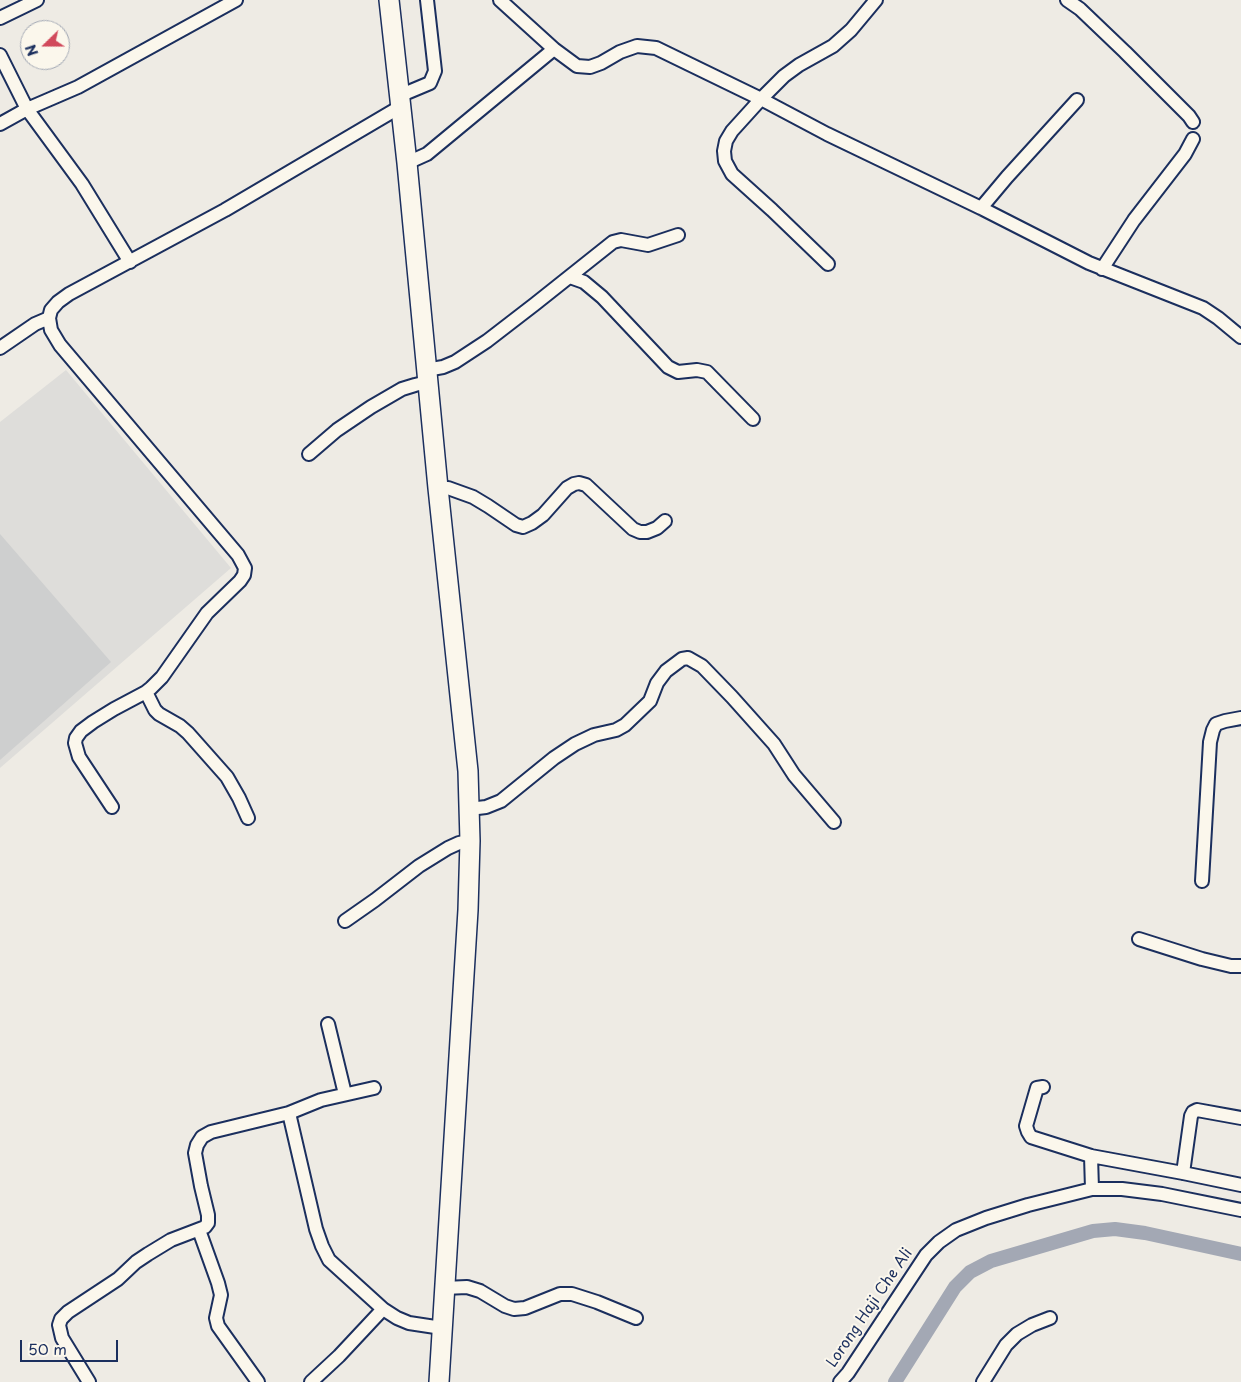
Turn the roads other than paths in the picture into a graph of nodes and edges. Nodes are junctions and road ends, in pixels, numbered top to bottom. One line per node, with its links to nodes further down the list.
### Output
1 (37, 0): 8 (street)
2 (236, 0): 14 (street)
3 (389, 0): 13 (street)
4 (427, 0): 13 (street)
5 (500, 0): 9 (street)
6 (876, 0): 11 (street)
7 (1067, 0): 15 (street)
8 (0, 18)
9 (554, 49): 11 (street); 18 (street)
10 (0, 55): 14 (street)
11 (761, 99): 19 (street); 22 (street)
12 (1077, 100): 19 (street)
13 (400, 101): 18 (street); 21 (street)
14 (27, 109): 16 (street); 21 (street)
15 (1193, 122)
16 (0, 124)
17 (1193, 140): 23 (street)
18 (407, 164): 28 (street)
19 (981, 208): 23 (street)
20 (678, 235): 24 (street)
21 (130, 262): 25 (street)
22 (828, 264)
23 (1102, 269): 26 (street)
24 (570, 277): 28 (street); 29 (street)
25 (49, 318): 27 (street); 33 (street)
26 (1241, 337)
27 (0, 348)
28 (427, 376): 30 (street); 31 (street)
29 (753, 419)
30 (309, 454)
31 (438, 488): 32 (street); 36 (street)
32 (665, 521)
33 (146, 692): 35 (street); 37 (street)
34 (1241, 718): 40 (street)
35 (112, 807)
36 (469, 809): 38 (street); 39 (street)
37 (248, 818)
38 (834, 822)
39 (470, 842): 41 (street); 56 (street)
40 (1202, 881)
41 (345, 921)
42 (1139, 939): 43 (street)
43 (1241, 966)
44 (328, 1024): 47 (street)
45 (1043, 1086): 50 (street)
46 (374, 1088): 47 (street)
47 (345, 1094): 48 (street)
48 (289, 1113): 55 (street); 57 (street)
49 (1241, 1118): 51 (street)
50 (1091, 1156): 51 (street); 53 (street)
51 (1182, 1173): 52 (street)
52 (1241, 1185)
53 (1092, 1189): 54 (street, Lorong Haji Che Ali); 65 (street, Lorong Haji Che Ali)
54 (1241, 1210)
55 (199, 1230): 61 (street); 62 (street)
56 (444, 1288): 58 (street); 60 (street)
57 (383, 1309): 60 (street); 63 (street)
58 (636, 1318)
59 (1050, 1318): 66 (street)
60 (442, 1328): 64 (street)
61 (89, 1382)
62 (258, 1382)
63 (311, 1382)
64 (439, 1382)
65 (840, 1382)
66 (983, 1382)

